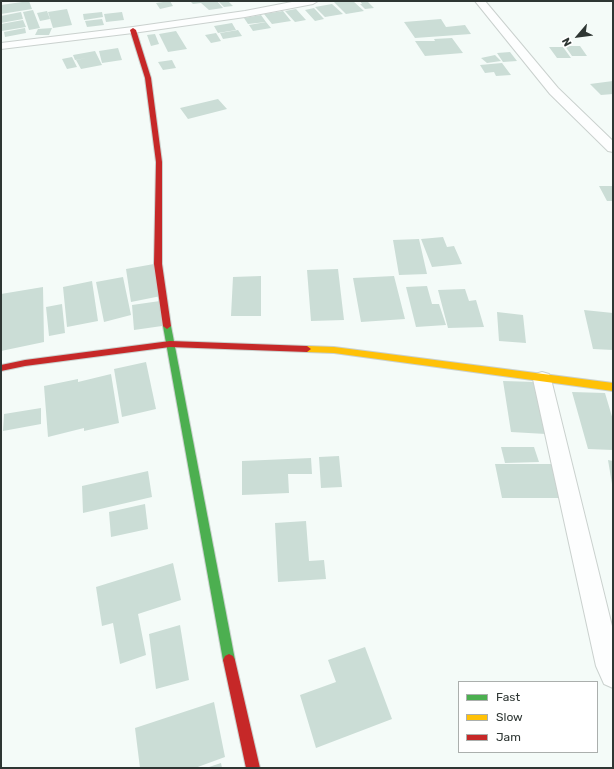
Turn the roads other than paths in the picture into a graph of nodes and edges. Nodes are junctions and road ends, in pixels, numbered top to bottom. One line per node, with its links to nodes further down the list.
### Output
1 (313, 1): 3 (street)
2 (480, 1): 5 (street)
3 (133, 30): 4 (street); 6 (street)
4 (1, 46)
5 (613, 148)
6 (170, 344): 7 (street); 8 (street); 11 (street)
7 (1, 368)
8 (542, 379): 9 (street); 10 (street)
9 (613, 388)
10 (613, 675)
11 (253, 768)

